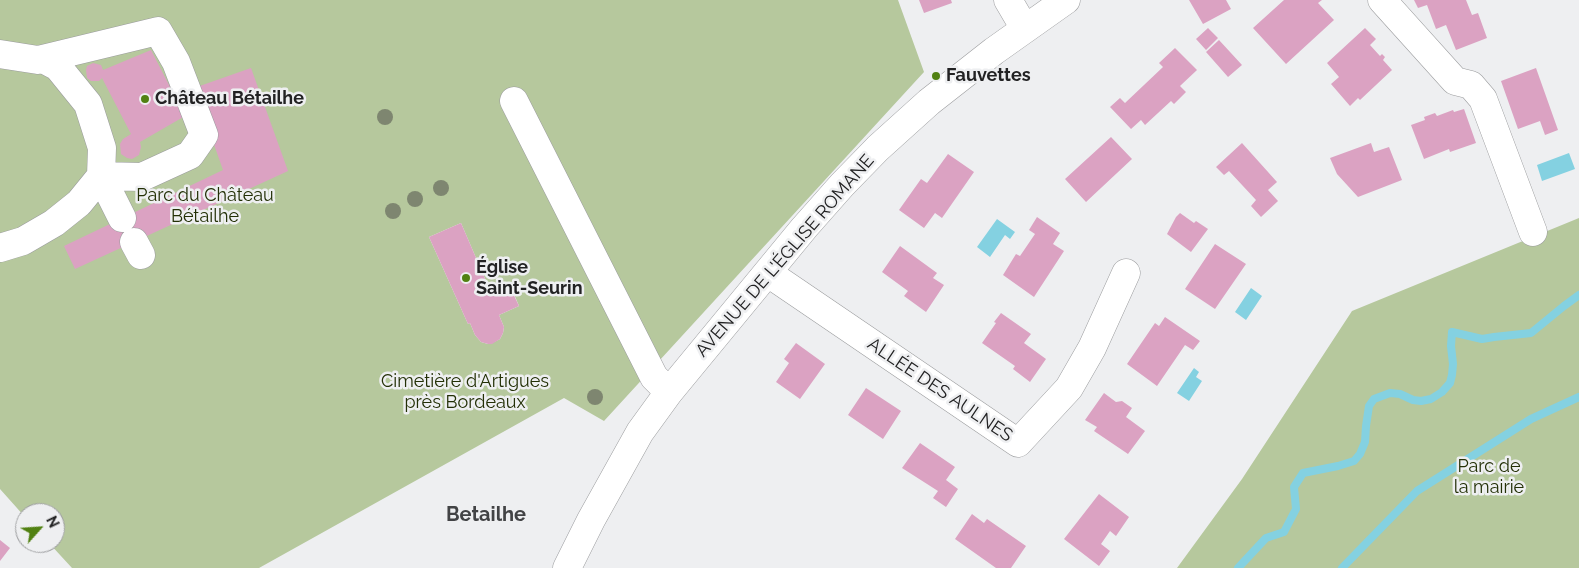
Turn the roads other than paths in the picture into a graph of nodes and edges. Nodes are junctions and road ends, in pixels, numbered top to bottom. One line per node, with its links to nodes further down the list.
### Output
1 (1008, 0): 4 (street)
2 (1382, 0): 9 (street)
3 (1062, 1): 4 (street, AVENUE DE L'ÉGLISE ROMANE)
4 (1025, 29): 12 (street, AVENUE DE L'ÉGLISE ROMANE)
5 (0, 54): 6 (street)
6 (43, 59): 8 (street); 8 (street)
7 (514, 101): 14 (street)
8 (101, 176): 10 (street); 11 (street)
9 (1533, 232)
10 (132, 238)
11 (0, 248)
12 (768, 273): 13 (street, ALLÉE DES AULNES); 14 (street, AVENUE DE L'ÉGLISE ROMANE)
13 (1126, 273)
14 (669, 392): 15 (street, AVENUE DE L'ÉGLISE ROMANE)
15 (567, 568)

